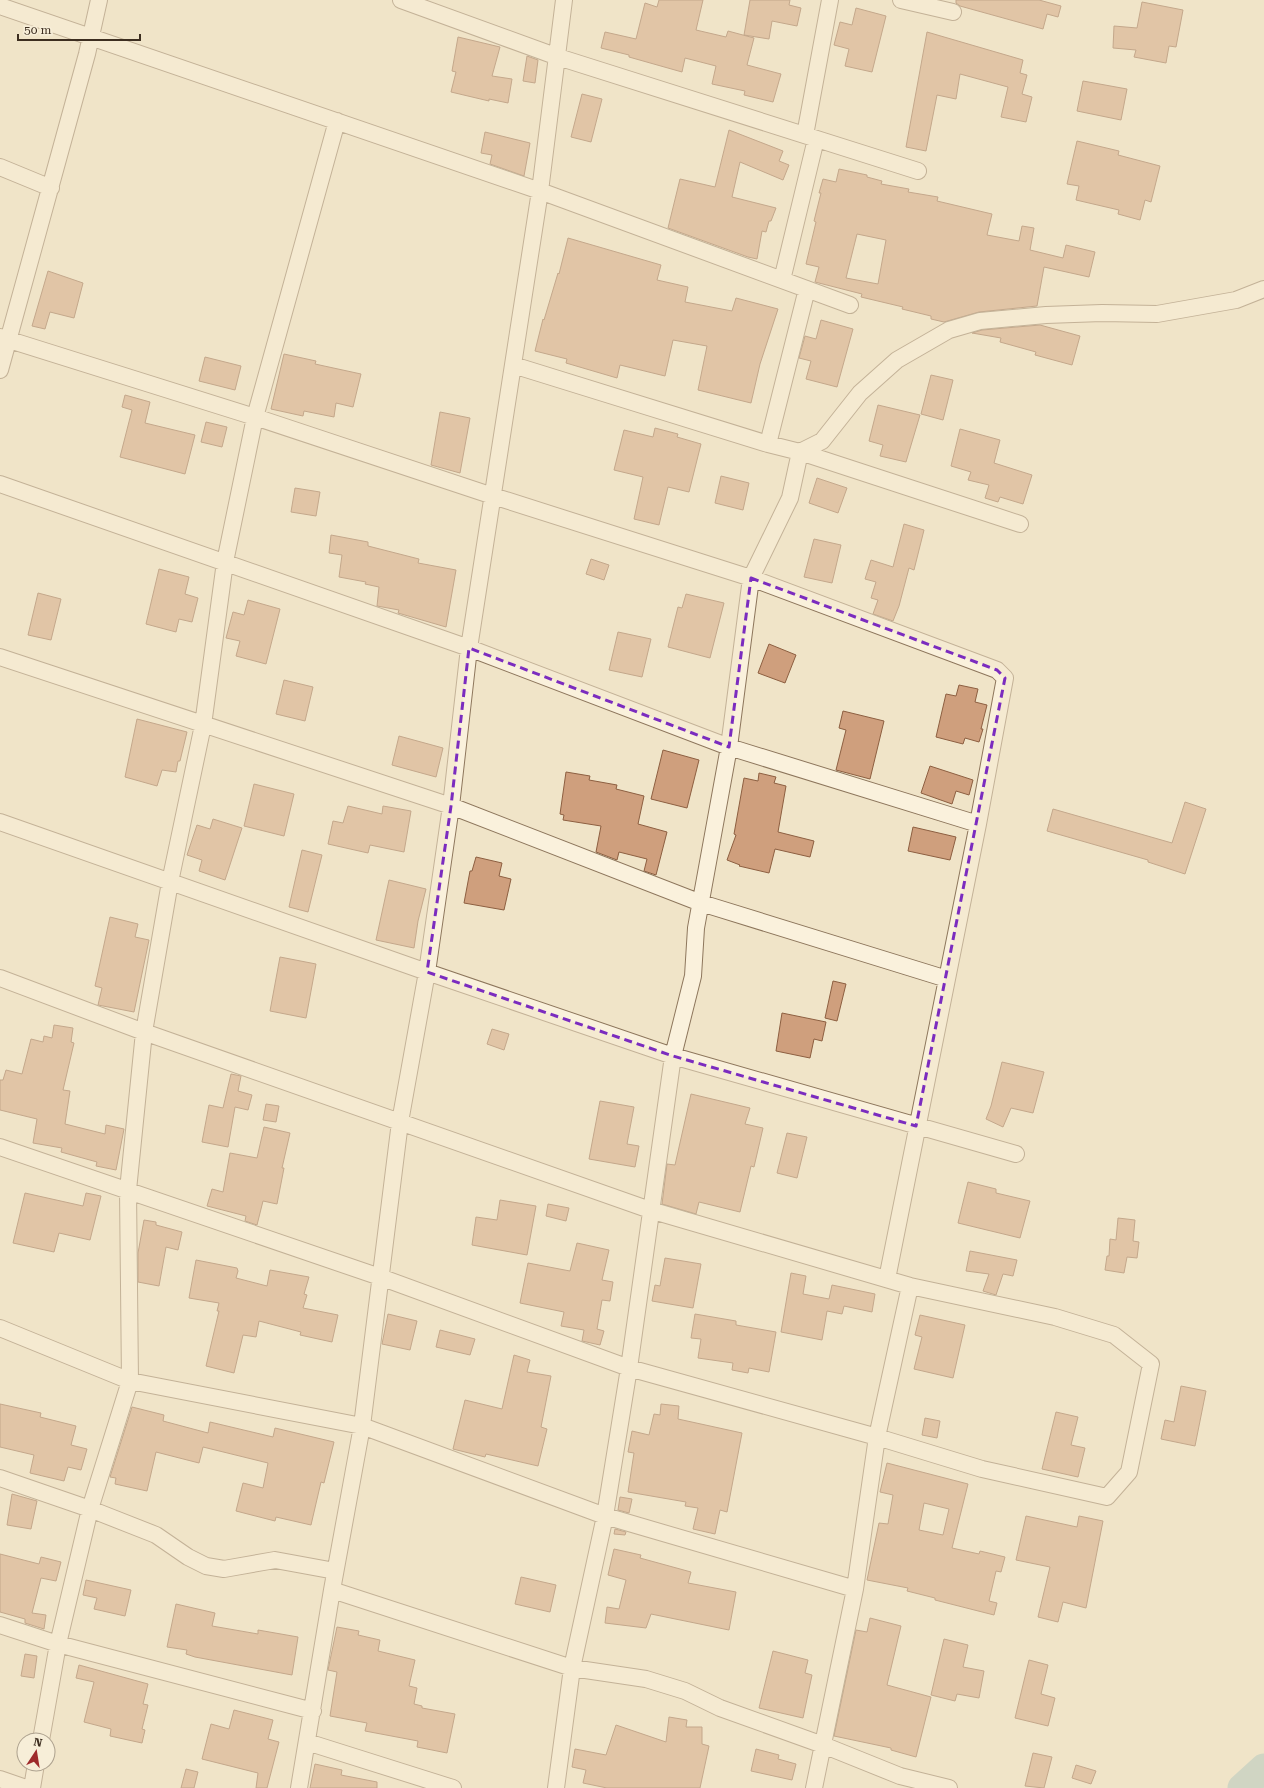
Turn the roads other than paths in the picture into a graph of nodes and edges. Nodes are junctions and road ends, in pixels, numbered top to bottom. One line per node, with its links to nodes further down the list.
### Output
1 (99, 0): 8 (street)
2 (401, 0): 9 (street)
3 (564, 0): 9 (street)
4 (830, 0): 11 (street)
5 (901, 0): 7 (street)
6 (0, 6): 8 (street)
7 (953, 12)
8 (90, 37): 10 (street); 14 (street)
9 (558, 57): 11 (street); 15 (street)
10 (336, 121): 15 (street); 23 (street)
11 (811, 137): 13 (street); 16 (street)
12 (0, 167): 14 (street)
13 (918, 171)
14 (51, 188): 20 (street)
15 (540, 191): 16 (street); 21 (street)
16 (782, 280): 17 (street)
17 (807, 289): 19 (street); 24 (street)
18 (1264, 289): 25 (street)
19 (850, 305)
20 (5, 338): 22 (street); 23 (street)
21 (513, 365): 24 (street); 27 (street)
22 (0, 370)
23 (255, 417): 27 (street); 29 (street)
24 (768, 444): 25 (street)
25 (800, 452): 28 (street); 30 (street)
26 (0, 484): 29 (street)
27 (494, 496): 30 (street); 31 (street)
28 (1020, 524)
29 (225, 562): 31 (street); 33 (street)
30 (751, 578): 34 (street); 37 (street)
31 (470, 648): 34 (street); 35 (street)
32 (0, 656): 33 (street)
33 (203, 725): 35 (street); 38 (street)
34 (729, 747): 37 (street); 39 (street)
35 (451, 806): 39 (street); 40 (street)
36 (0, 822): 38 (street)
37 (978, 824): 42 (street)
38 (170, 882): 40 (street); 43 (street)
39 (701, 903): 42 (street); 44 (street)
40 (427, 972): 44 (street); 45 (street)
41 (0, 978): 43 (street)
42 (946, 979): 46 (street)
43 (144, 1032): 45 (street); 49 (street)
44 (673, 1056): 46 (street); 50 (street)
45 (400, 1122): 50 (street); 51 (street)
46 (916, 1126): 48 (street); 52 (street)
47 (0, 1147): 49 (street)
48 (1016, 1154)
49 (128, 1190): 51 (street); 56 (street)
50 (650, 1210): 52 (street); 55 (street)
51 (380, 1277): 55 (street); 57 (street)
52 (887, 1279): 53 (street)
53 (910, 1286): 58 (street); 58 (street)
54 (0, 1328): 56 (street)
55 (629, 1368): 58 (street); 61 (street)
56 (130, 1381): 57 (street); 60 (street)
57 (362, 1426): 61 (street); 62 (street)
58 (877, 1437): 63 (street)
59 (0, 1478): 60 (street)
60 (90, 1509): 62 (street); 66 (street)
61 (605, 1516): 63 (street); 67 (street)
62 (335, 1571): 64 (street)
63 (855, 1589): 71 (street)
64 (332, 1590): 67 (street); 68 (street)
65 (0, 1625): 66 (street)
66 (58, 1644): 68 (street); 69 (street)
67 (572, 1668): 71 (street); 78 (street)
68 (313, 1711): 70 (street)
69 (42, 1732)
70 (307, 1742): 76 (street); 77 (street)
71 (823, 1745): 79 (street); 80 (street)
72 (35, 1772): 75 (street)
73 (0, 1779): 74 (street)
74 (26, 1788)
75 (32, 1788)
76 (299, 1788)
77 (453, 1788)
78 (556, 1788)
79 (814, 1788)
80 (949, 1788)

